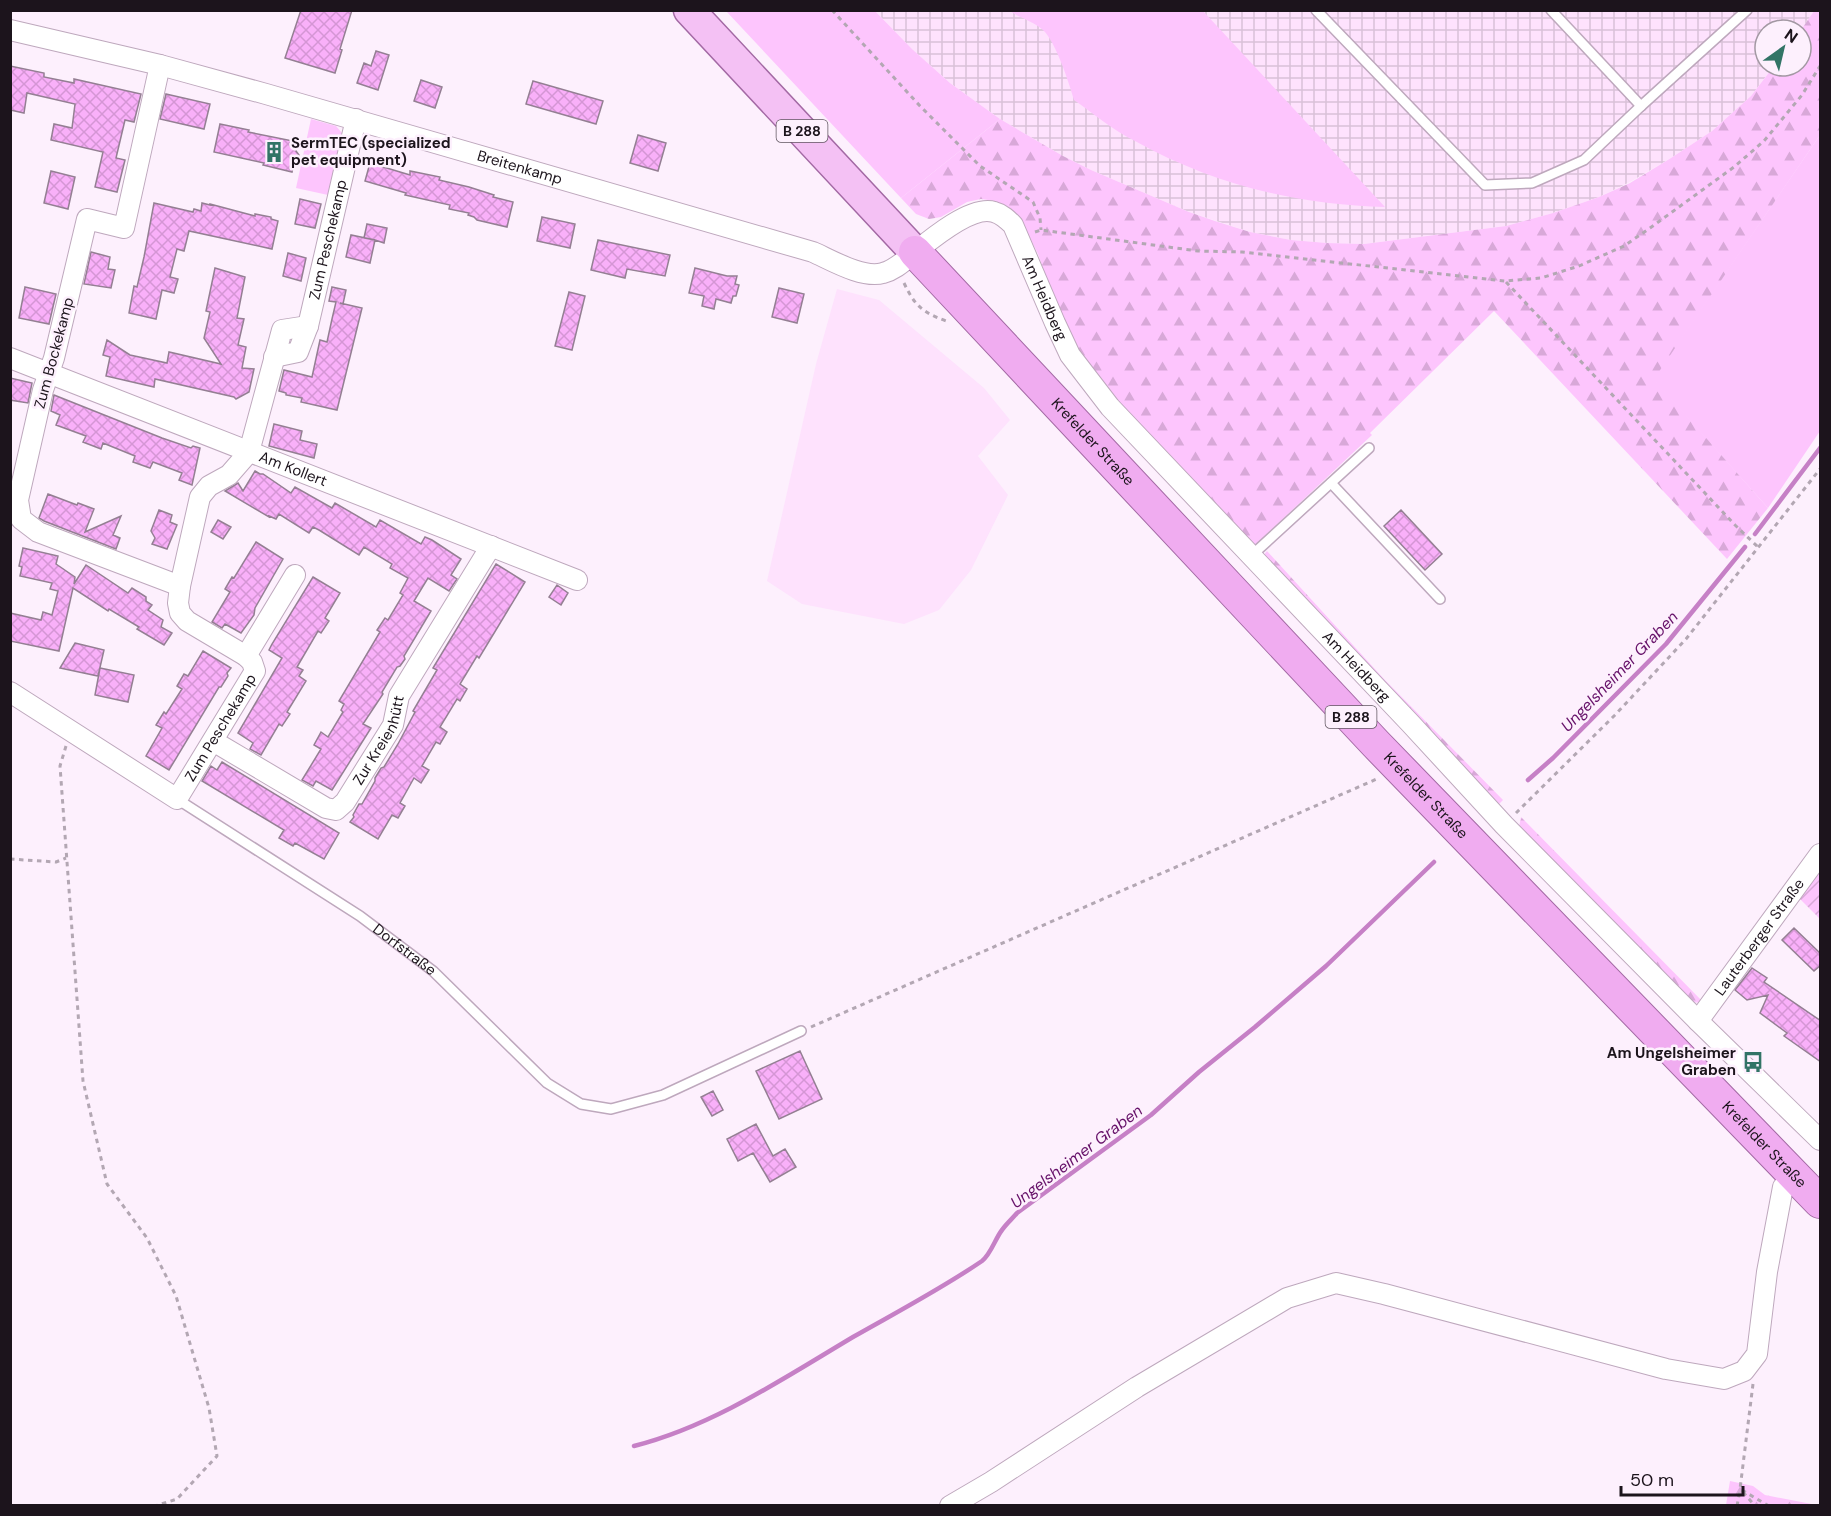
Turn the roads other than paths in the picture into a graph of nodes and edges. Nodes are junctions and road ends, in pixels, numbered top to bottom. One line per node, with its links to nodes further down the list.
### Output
1 (689, 10): 10 (main road, Krefelder Straße / B 288)
2 (712, 10): 10 (main road, Krefelder Straße / B 288)
3 (1316, 10): 8 (lane)
4 (1551, 10): 8 (lane)
5 (1747, 10): 8 (lane)
6 (10, 30): 7 (street, Breitenkamp)
7 (160, 65): 9 (street, Breitenkamp); 12 (street, Zum Bockekamp)
8 (1641, 106)
9 (356, 119): 10 (street, Breitenkamp); 14 (street, Zum Peschekamp)
10 (922, 247): 17 (street, Am Heidberg); 30 (highway, Krefelder Straße / B 288)
11 (10, 358): 12 (street, Am Kollert)
12 (49, 374): 14 (street, Am Kollert); 20 (street, Zum Bockekamp)
13 (1369, 448): 15 (lane)
14 (249, 452): 16 (street, Am Kollert); 20 (street, Zum Peschekamp)
15 (1331, 483): 17 (lane); 21 (lane)
16 (491, 546): 19 (street, Am Kollert); 24 (street, Zur Kreienhütt)
17 (1251, 556): 27 (street, Am Heidberg)
18 (295, 575): 22 (street, Zum Peschekamp)
19 (577, 580)
20 (180, 586): 22 (street, Zum Peschekamp)
21 (1440, 599)
22 (246, 656): 24 (street, Zum Peschekamp)
23 (10, 692): 25 (street, Dorfstraße)
24 (213, 741): 25 (street, Zum Peschekamp)
25 (177, 799): 28 (lane, Dorfstraße)
26 (1821, 854): 27 (street, Lauterberger Straße)
27 (1698, 1022): 29 (street, Am Heidberg)
28 (801, 1031)
29 (1821, 1140)
30 (1807, 1175): 31 (highway, Krefelder Straße / B 288); 32 (street)
31 (1821, 1202)
32 (950, 1506)

